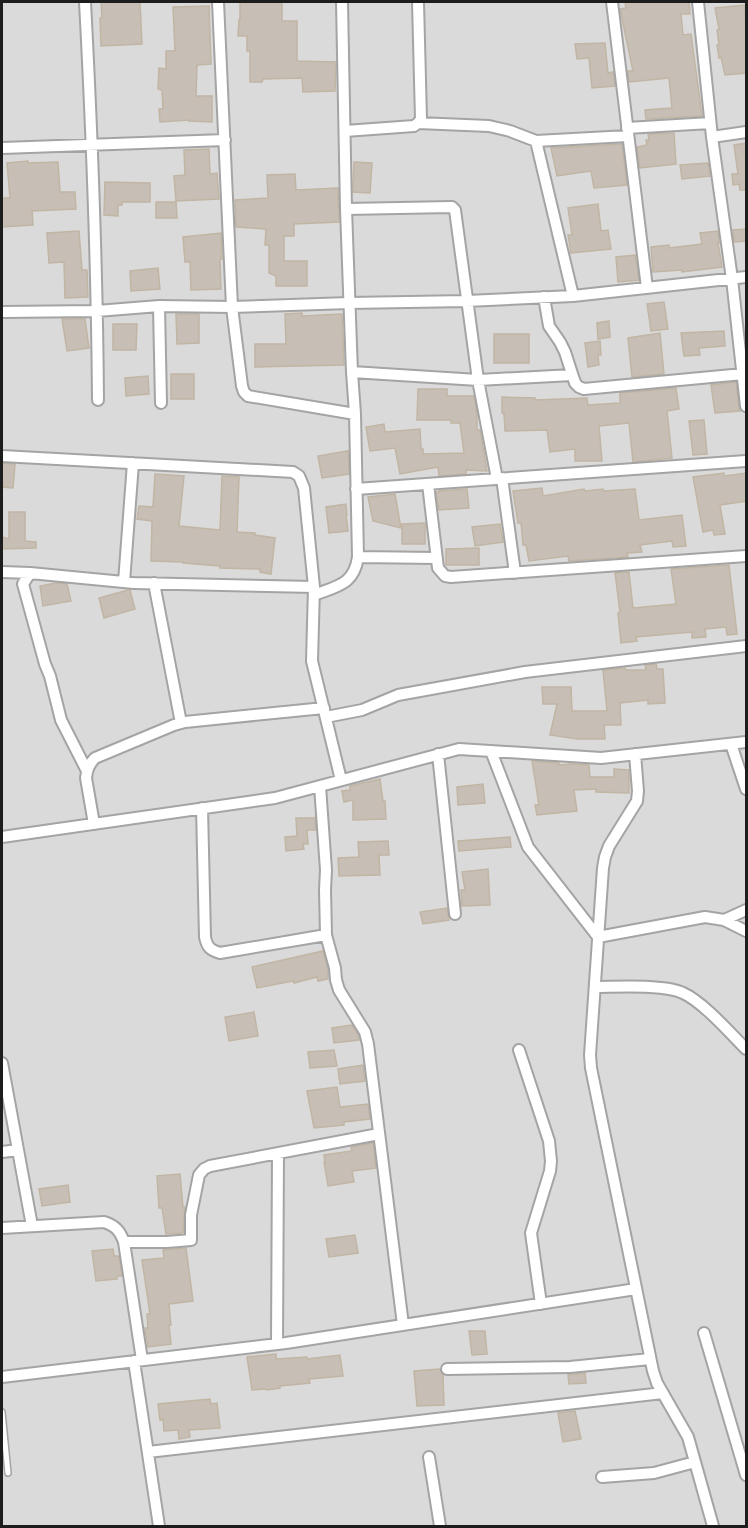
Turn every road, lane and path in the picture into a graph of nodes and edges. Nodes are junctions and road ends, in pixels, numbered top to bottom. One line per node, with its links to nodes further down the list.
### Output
1 (85, 2): 15 (street)
2 (218, 2): 13 (street)
3 (342, 2): 9 (street)
4 (418, 2): 7 (street)
5 (612, 2): 10 (street)
6 (698, 2): 8 (street)
7 (418, 123): 9 (street); 14 (street)
8 (710, 123): 10 (street); 12 (street)
9 (345, 131): 17 (street)
10 (627, 132): 14 (street); 20 (street)
11 (747, 132): 12 (street)
12 (712, 137): 19 (street)
13 (225, 140): 15 (street); 26 (street)
14 (536, 141): 21 (street)
15 (93, 145): 16 (street); 27 (street)
16 (2, 148)
17 (345, 209): 23 (street); 24 (street)
18 (747, 277): 19 (street)
19 (732, 279): 20 (street); 30 (street)
20 (647, 288): 21 (street)
21 (573, 296): 22 (street)
22 (544, 297): 23 (street); 32 (street)
23 (467, 301): 24 (street); 31 (street)
24 (349, 303): 26 (street); 29 (street)
25 (159, 306): 26 (street); 27 (street); 34 (street)
26 (232, 307): 36 (street)
27 (97, 311): 28 (street); 33 (street)
28 (2, 312)
29 (352, 372): 31 (street); 36 (street)
30 (743, 374): 32 (street); 35 (street)
31 (478, 380): 32 (street); 40 (street)
32 (575, 382)
33 (98, 400)
34 (161, 403)
35 (747, 406)
36 (355, 414): 42 (street)
37 (2, 456): 39 (street)
38 (747, 461): 40 (street)
39 (133, 463): 49 (street); 51 (street)
40 (500, 478): 41 (street); 48 (street)
41 (428, 484): 42 (street); 45 (street)
42 (356, 489): 44 (street)
43 (747, 556): 48 (street)
44 (358, 557): 45 (street); 51 (street)
45 (436, 558): 48 (street)
46 (2, 572): 47 (street)
47 (30, 573): 49 (street); 60 (street)
48 (515, 573)
49 (124, 582): 50 (street)
50 (154, 583): 51 (street); 54 (street)
51 (314, 591): 53 (street)
52 (747, 646): 53 (street)
53 (325, 713): 54 (street); 61 (street)
54 (181, 723): 60 (street)
55 (747, 742): 56 (street)
56 (731, 744): 59 (street); 63 (street)
57 (491, 751): 58 (street); 59 (street); 72 (street)
58 (438, 754): 61 (street); 68 (street)
59 (635, 754): 72 (street)
60 (87, 771): 65 (street)
61 (342, 780): 62 (street)
62 (320, 786): 64 (street); 71 (street)
63 (747, 789)
64 (202, 808): 65 (street); 71 (street)
65 (94, 824): 66 (street)
66 (2, 837)
67 (747, 909): 69 (street)
68 (455, 914)
69 (724, 920): 70 (street); 72 (street)
70 (747, 931)
71 (326, 935): 77 (street)
72 (598, 937): 73 (street)
73 (595, 987): 74 (street); 84 (street)
74 (747, 1049)
75 (519, 1050): 85 (street)
76 (2, 1062): 78 (street)
77 (379, 1134): 80 (street); 86 (street)
78 (18, 1150): 79 (street); 81 (street)
79 (2, 1152)
80 (279, 1153): 83 (street); 88 (street)
81 (32, 1226): 82 (street); 83 (street)
82 (2, 1228)
83 (124, 1242): 90 (street)
84 (636, 1289): 85 (street); 89 (street)
85 (541, 1304): 86 (street)
86 (403, 1325): 88 (street)
87 (704, 1333): 99 (street)
88 (277, 1344): 90 (street)
89 (650, 1359): 91 (street); 93 (street)
90 (138, 1360): 92 (street); 95 (street)
91 (447, 1369)
92 (2, 1377)
93 (663, 1393): 95 (street); 97 (street)
94 (2, 1412): 98 (lane)
95 (148, 1452): 102 (street)
96 (429, 1457): 103 (street)
97 (695, 1462): 100 (street); 101 (street)
98 (8, 1473)
99 (747, 1475)
100 (602, 1477)
101 (711, 1526)
102 (159, 1527)
103 (440, 1527)

